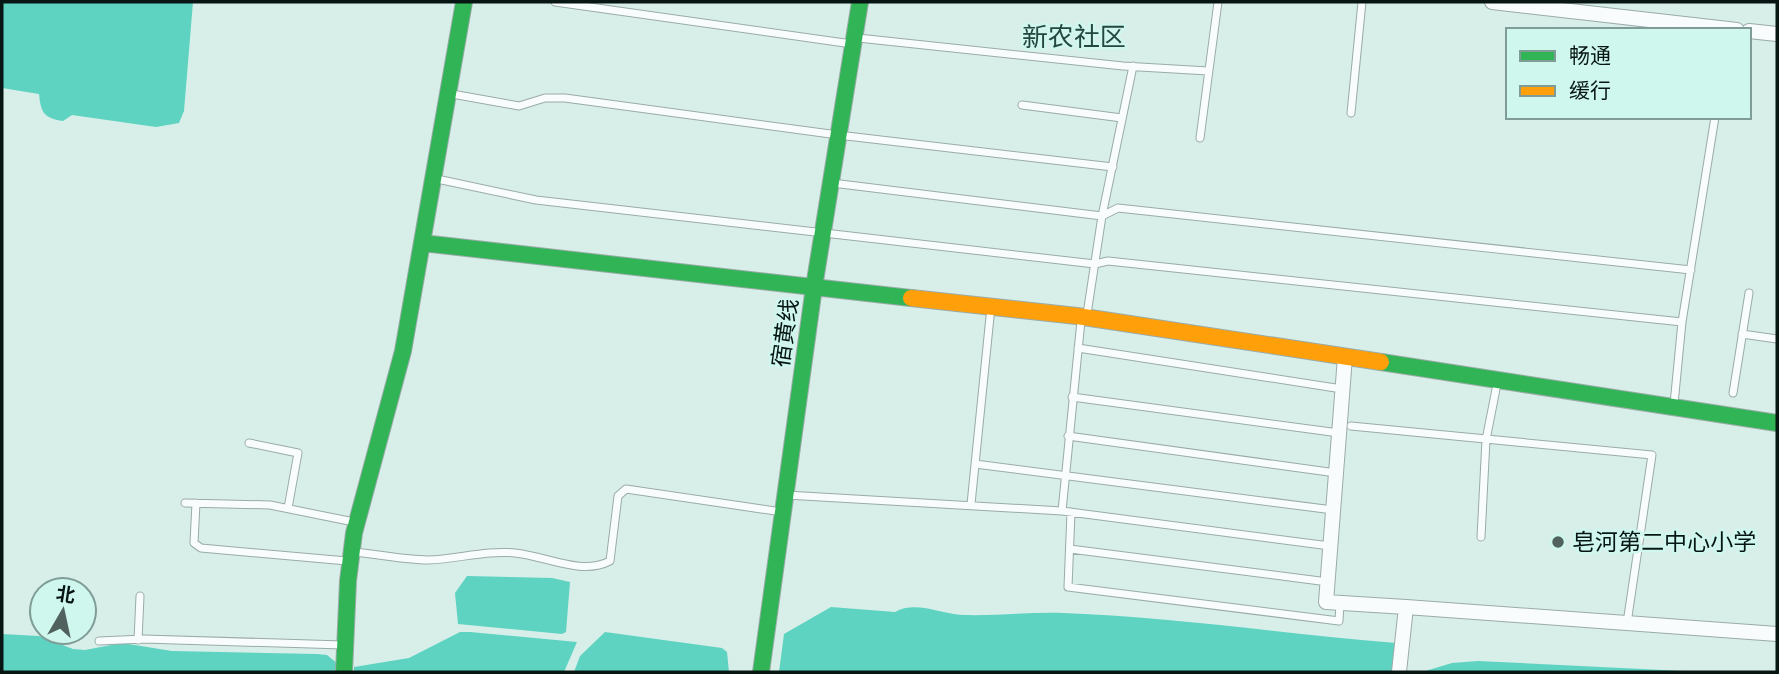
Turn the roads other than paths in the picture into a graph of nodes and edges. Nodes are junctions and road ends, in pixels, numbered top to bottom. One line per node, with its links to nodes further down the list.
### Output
1 (464, 2): 13 (street)
2 (555, 2): 10 (lane)
3 (860, 2): 10 (street, 宿黄线)
4 (1218, 2): 12 (lane)
5 (1362, 2): 15 (lane)
6 (1492, 2): 7 (street)
7 (1720, 28)
8 (1751, 31): 9 (street)
9 (1777, 34)
10 (853, 41): 11 (lane); 18 (street, 宿黄线)
11 (1133, 66): 12 (lane); 16 (lane)
12 (1208, 71): 19 (lane)
13 (448, 93): 18 (lane); 21 (street)
14 (1022, 105): 16 (lane)
15 (1351, 113)
16 (1122, 118): 20 (lane)
17 (1715, 119): 27 (lane)
18 (838, 135): 20 (lane); 22 (street, 宿黄线)
19 (1199, 138)
20 (1113, 167): 23 (lane)
21 (433, 179): 24 (lane); 25 (street)
22 (831, 183): 23 (lane); 24 (street, 宿黄线)
23 (1102, 216): 26 (lane); 27 (lane)
24 (823, 233): 26 (lane); 28 (street, 宿黄线)
25 (422, 243): 28 (street); 59 (street)
26 (1095, 264): 31 (lane); 32 (lane)
27 (1691, 270): 32 (lane)
28 (814, 287): 30 (street); 50 (street, 宿黄线)
29 (1749, 293): 33 (lane)
30 (991, 306): 31 (street); 47 (lane)
31 (1084, 317): 35 (lane); 36 (street)
32 (1682, 322): 41 (lane)
33 (1742, 334): 34 (lane); 39 (lane)
34 (1777, 339)
35 (1078, 348): 38 (lane); 40 (lane)
36 (1345, 357): 37 (street); 38 (street)
37 (1498, 380): 41 (street); 45 (lane)
38 (1342, 389): 43 (street)
39 (1733, 393)
40 (1072, 397): 43 (lane); 44 (lane)
41 (1673, 407): 42 (street)
42 (1777, 423)
43 (1345, 430): 45 (lane); 48 (street)
44 (1068, 436): 48 (lane); 49 (lane)
45 (1486, 440): 60 (lane); 68 (lane)
46 (248, 443): 54 (lane)
47 (975, 464): 49 (lane); 53 (lane)
48 (1336, 473): 55 (street)
49 (1065, 475): 55 (lane); 56 (lane)
50 (786, 495): 53 (lane); 57 (street, 宿黄线)
51 (185, 503): 52 (lane)
52 (196, 503): 54 (lane); 63 (lane)
53 (971, 504): 56 (lane)
54 (288, 508): 59 (lane)
55 (1333, 510): 61 (street)
56 (1062, 511): 58 (lane)
57 (783, 512): 63 (lane); 74 (street, 宿黄线)
58 (1071, 512): 61 (lane); 62 (lane)
59 (358, 522): 63 (street)
60 (1481, 537)
61 (1330, 546): 64 (street)
62 (1070, 549): 64 (lane); 66 (lane)
63 (351, 556): 72 (street)
64 (1328, 582): 66 (street)
65 (140, 596): 70 (lane)
66 (1340, 603): 67 (street)
67 (1406, 607): 68 (street); 75 (street)
68 (1627, 622): 69 (street)
69 (1777, 634)
70 (138, 640): 71 (lane); 72 (lane)
71 (99, 641)
72 (345, 646): 73 (street)
73 (344, 672)
74 (761, 672)
75 (1399, 672)

